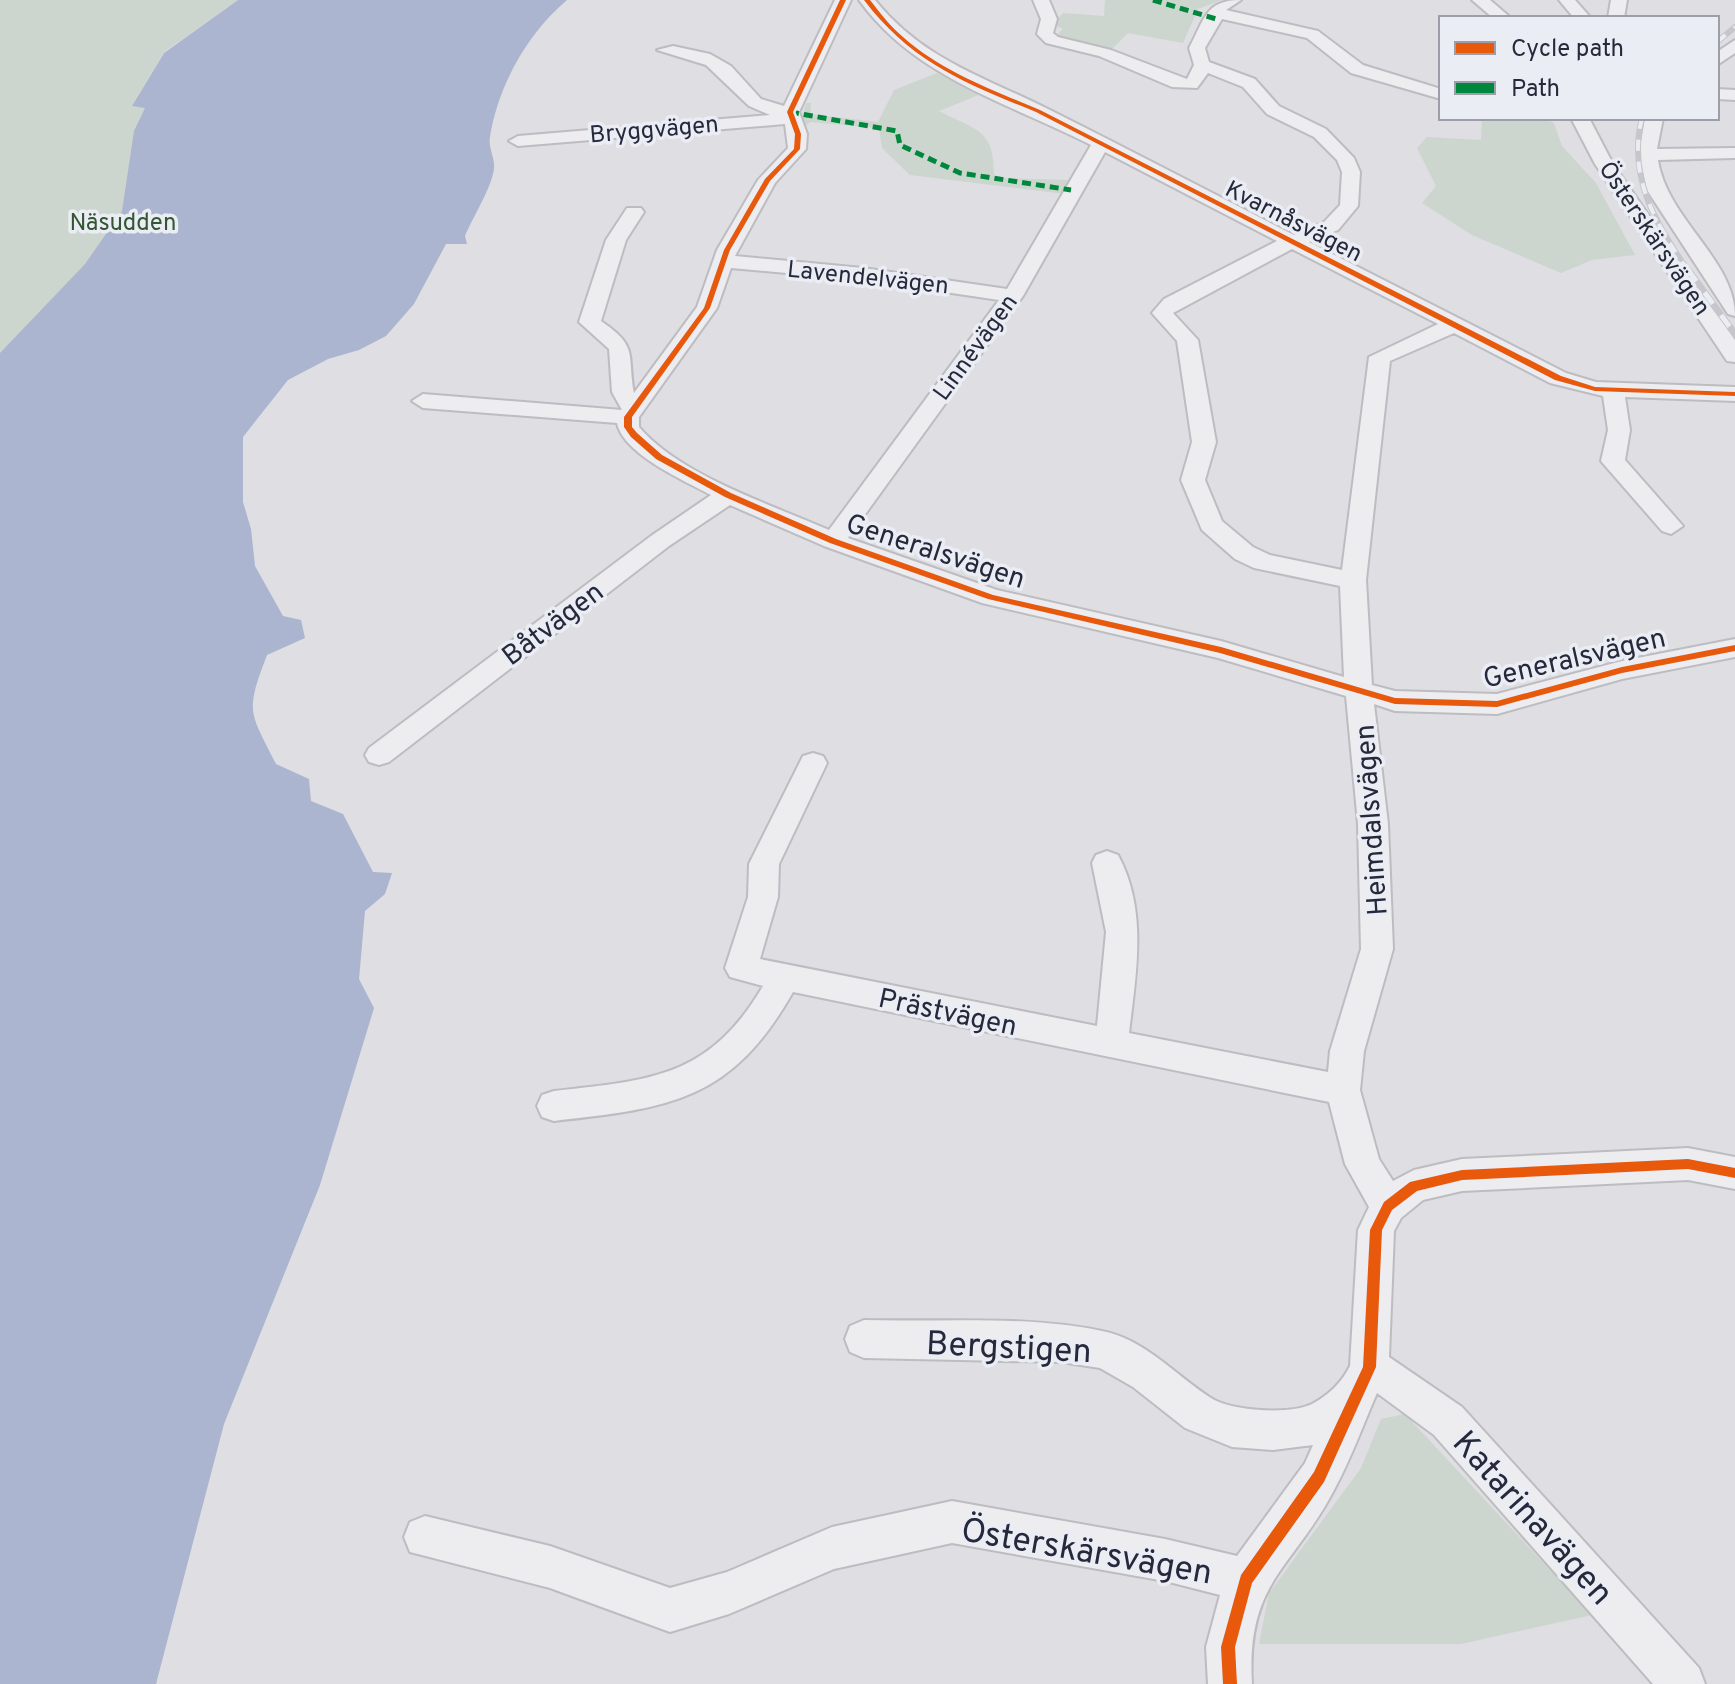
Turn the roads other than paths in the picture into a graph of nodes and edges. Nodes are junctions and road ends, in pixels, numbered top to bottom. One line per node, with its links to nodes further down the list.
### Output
1 (843, 0): 14 (street)
2 (867, 0): 18 (street, Kvarnåsvägen)
3 (1041, 0): 12 (street)
4 (1480, 0): 7 (street)
5 (1567, 0): 8 (street)
6 (1226, 7): 12 (street); 13 (street)
7 (1500, 16)
8 (1581, 16)
9 (1735, 45): 11 (street)
10 (665, 50): 14 (street)
11 (1719, 58)
12 (1202, 65): 22 (street)
13 (1439, 93)
14 (790, 115): 17 (street, Bryggvägen); 23 (street)
15 (1581, 120): 27 (street, Österskärsvägen)
16 (1654, 120): 20 (street)
17 (518, 141)
18 (1101, 143): 22 (street, Kvarnåsvägen); 24 (street, Linnévägen)
19 (1735, 153): 20 (street)
20 (1649, 155): 25 (street)
21 (634, 212): 31 (street, Generalsvägen)
22 (1291, 242): 26 (street, Kvarnåsvägen); 35 (street)
23 (723, 261): 24 (street, Lavendelvägen); 31 (street)
24 (1013, 296): 34 (street, Linnévägen)
25 (1735, 310)
26 (1452, 326): 28 (street, Kvarnåsvägen); 35 (street, Heimdalsvägen)
27 (1735, 356)
28 (1613, 391): 29 (street, Kvarnåsvägen); 33 (street)
29 (1735, 394)
30 (423, 401): 31 (street)
31 (631, 412): 32 (street, Generalsvägen)
32 (728, 495): 34 (street, Generalsvägen); 38 (street, Båtvägen)
33 (1671, 526)
34 (833, 541): 37 (street, Generalsvägen)
35 (1353, 580): 37 (street, Heimdalsvägen)
36 (1735, 648): 37 (street, Generalsvägen)
37 (1362, 691): 43 (street, Heimdalsvägen)
38 (379, 755)
39 (813, 763): 41 (street, Prästvägen)
40 (1107, 863): 42 (street)
41 (785, 977): 42 (street, Prästvägen); 44 (street)
42 (1111, 1045): 43 (street, Prästvägen)
43 (1343, 1090): 46 (street, Heimdalsvägen)
44 (554, 1106)
45 (1735, 1173): 46 (street)
46 (1388, 1206): 48 (street, Österskärsvägen)
47 (864, 1339): 48 (street, Bergstigen)
48 (1365, 1380): 50 (street, Österskärsvägen); 52 (street, Katarinavägen)
49 (425, 1537): 50 (street, Österskärsvägen)
50 (1246, 1580): 51 (street, Österskärsvägen)
51 (1230, 1684)
52 (1683, 1684)

